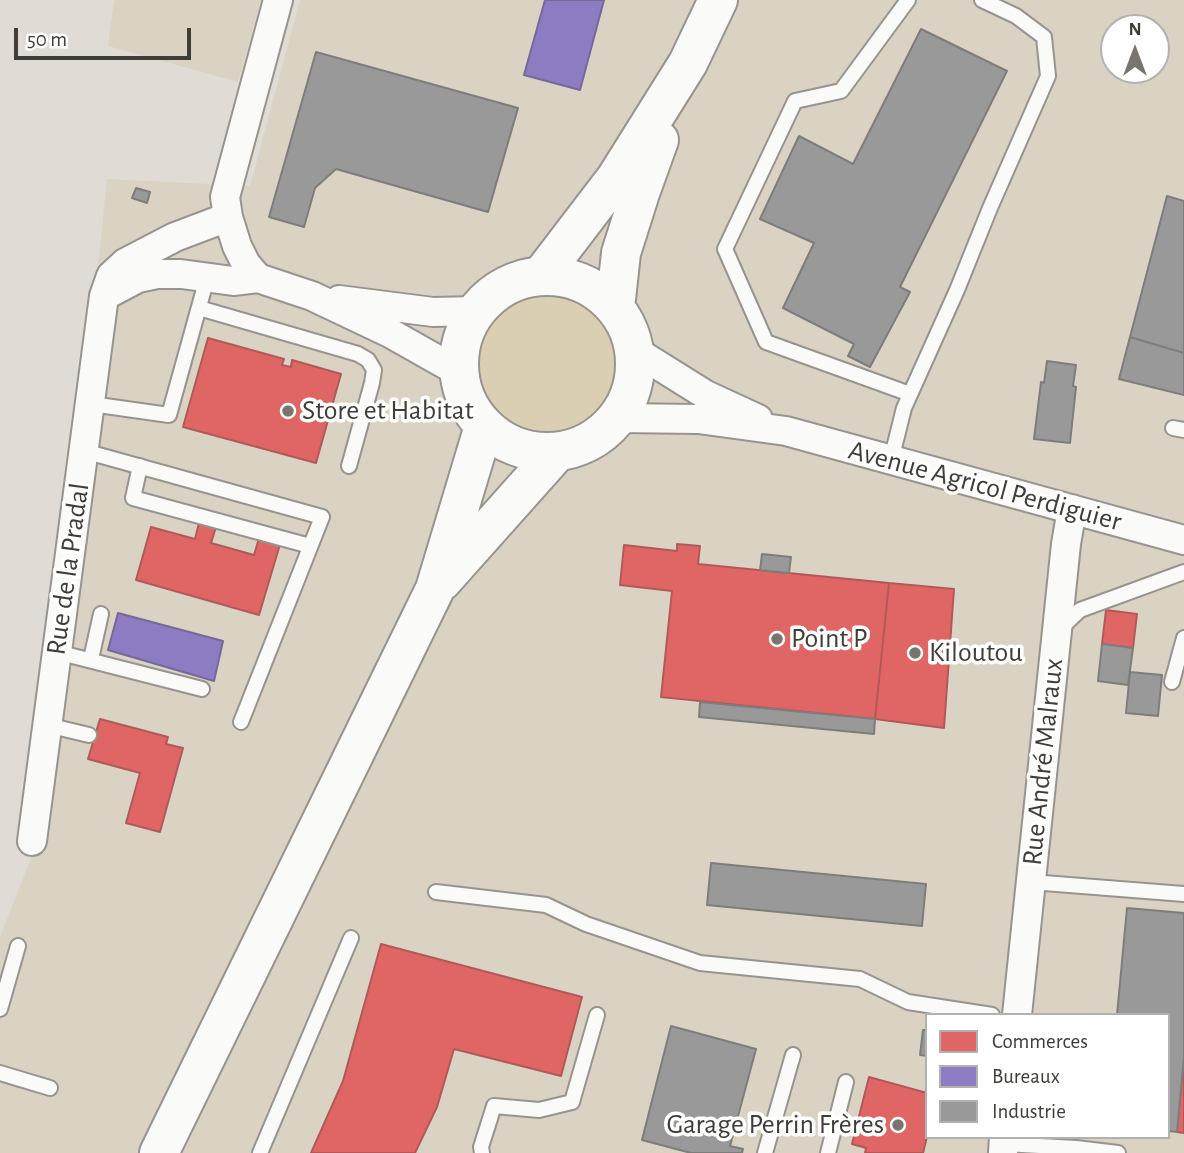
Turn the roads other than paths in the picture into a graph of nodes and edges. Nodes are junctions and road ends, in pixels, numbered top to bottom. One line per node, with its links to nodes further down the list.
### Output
1 (278, 0): 6 (street)
2 (719, 0): 5 (main road)
3 (908, 0): 17 (lane)
4 (982, 0): 17 (lane)
5 (688, 62): 7 (main road); 13 (main road)
6 (228, 217): 9 (street); 10 (street, Rue de la Pradal)
7 (541, 276): 13 (main road); 14 (main road)
8 (207, 278): 9 (street); 10 (street); 12 (lane)
9 (258, 278): 11 (street)
10 (104, 296): 18 (street, Rue de la Pradal)
11 (312, 296): 14 (street); 16 (street)
12 (199, 308): 18 (lane); 26 (lane)
13 (615, 308): 15 (main road)
14 (476, 311): 16 (main road)
15 (634, 350): 19 (main road); 21 (street, Avenue Agricol Perdiguier)
16 (459, 372): 20 (main road)
17 (910, 394): 24 (lane)
18 (90, 404): 22 (street, Rue de la Pradal)
19 (618, 418): 21 (street, Avenue Agricol Perdiguier); 23 (main road)
20 (484, 426): 23 (main road); 31 (main road)
21 (786, 432): 24 (street, Avenue Agricol Perdiguier)
22 (84, 451): 25 (lane); 35 (street, Rue de la Pradal)
23 (558, 452): 31 (main road)
24 (891, 460): 27 (street, Avenue Agricol Perdiguier)
25 (139, 466): 29 (lane); 29 (lane)
26 (349, 466)
27 (1072, 509): 28 (street, Avenue Agricol Perdiguier); 33 (street, Rue André Malraux)
28 (1184, 540)
29 (310, 546): 39 (lane)
30 (1184, 572): 33 (lane)
31 (435, 589): 57 (main road)
32 (101, 614): 36 (lane)
33 (1057, 633): 43 (street, Rue André Malraux)
34 (1184, 638): 37 (lane)
35 (57, 652): 36 (lane); 40 (street, Rue de la Pradal)
36 (91, 659): 38 (lane)
37 (1172, 682)
38 (202, 690)
39 (241, 722)
40 (47, 725): 41 (lane); 42 (street, Rue de la Pradal)
41 (89, 736)
42 (32, 841)
43 (1031, 882): 45 (lane); 50 (street, Rue André Malraux)
44 (436, 892): 49 (lane)
45 (1184, 894)
46 (351, 938): 58 (lane)
47 (18, 946): 48 (lane)
48 (0, 1009)
49 (979, 1013)
50 (1017, 1013)
51 (597, 1015): 59 (lane)
52 (793, 1055): 60 (lane)
53 (0, 1073): 55 (lane)
54 (846, 1082): 61 (lane)
55 (50, 1088)
56 (1004, 1145): 62 (lane)
57 (159, 1153)
58 (260, 1153)
59 (482, 1153)
60 (765, 1153)
61 (828, 1153)
62 (1118, 1153)

